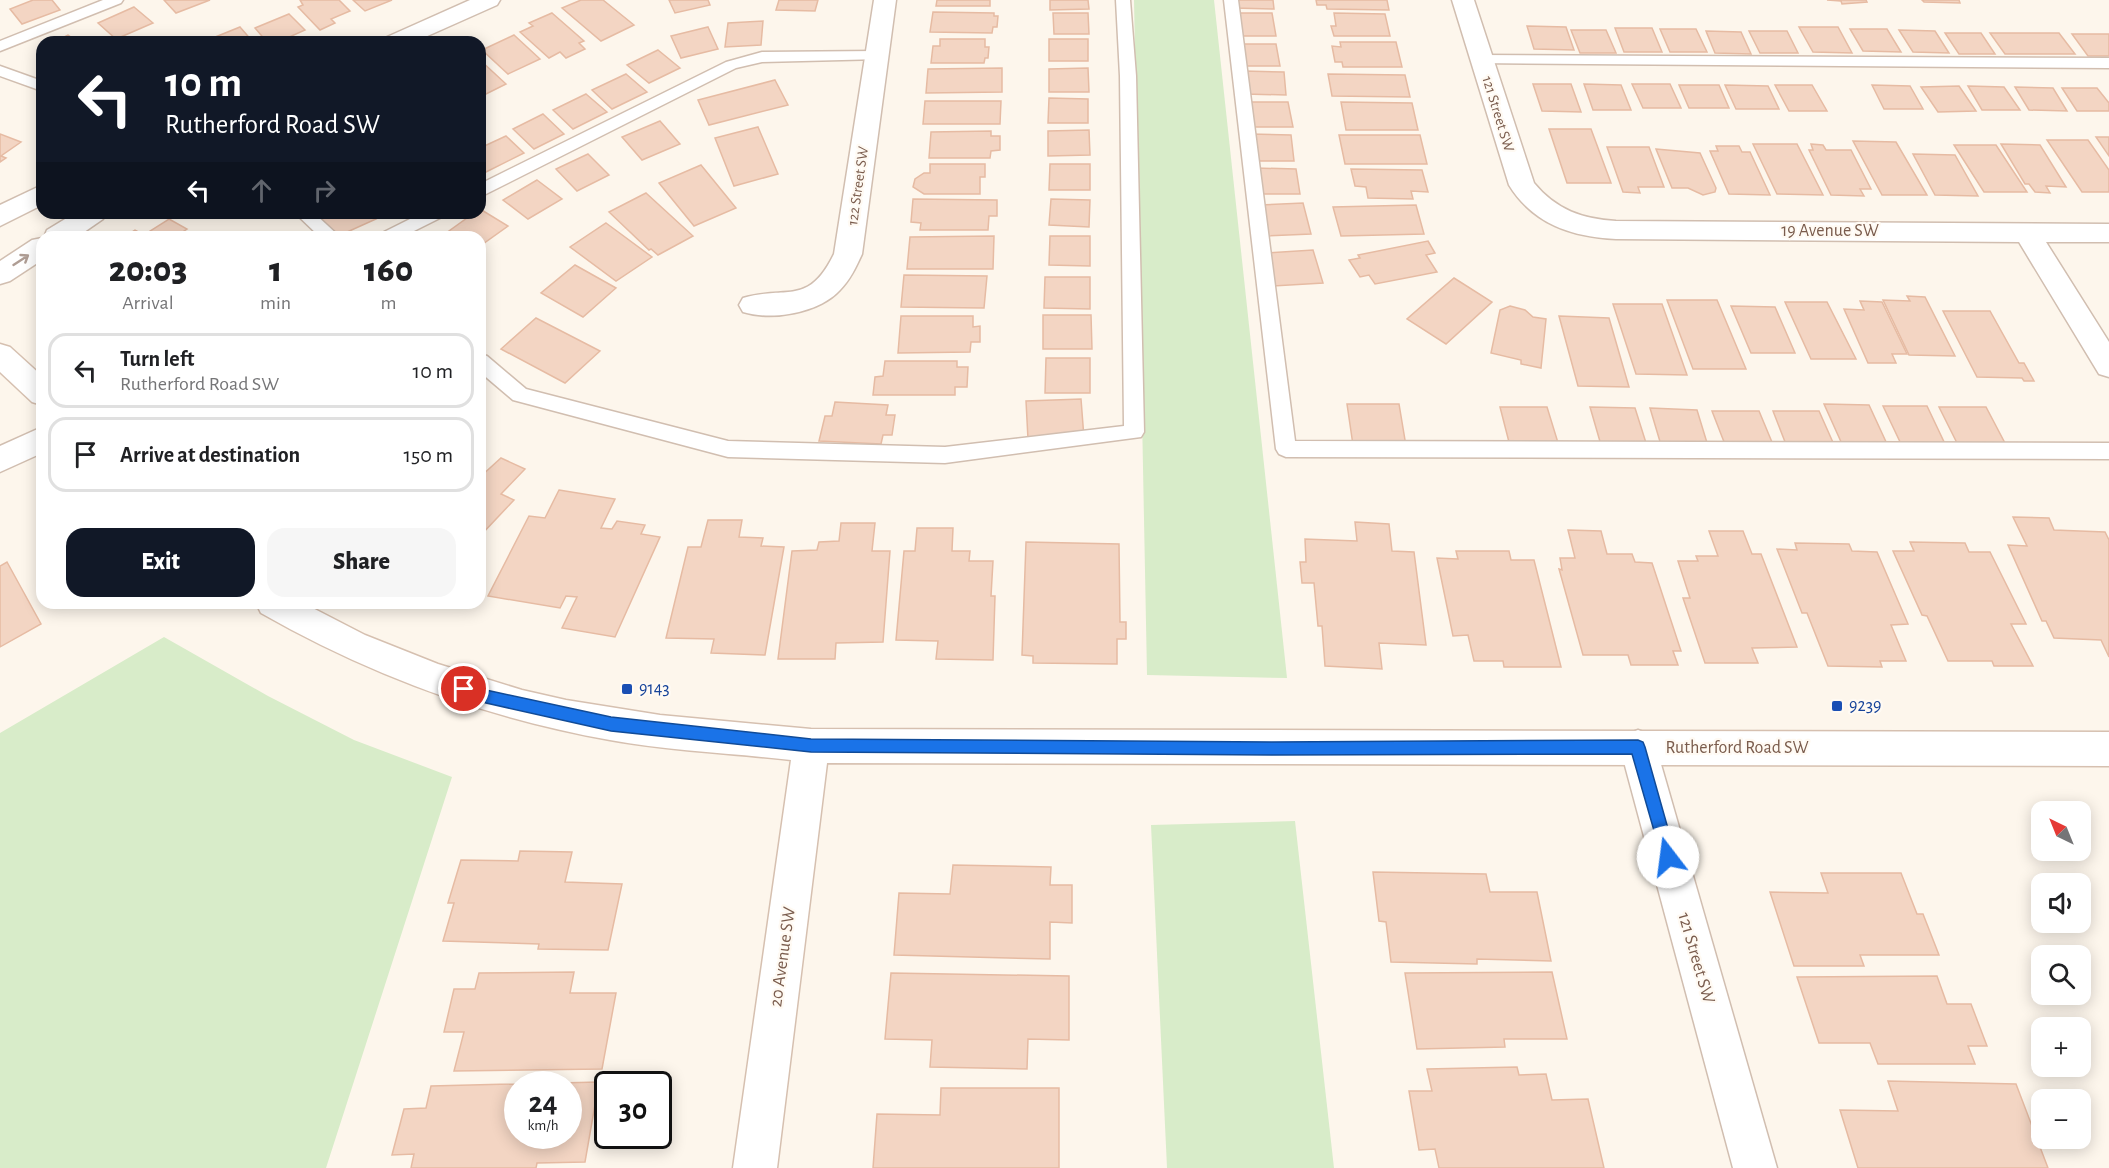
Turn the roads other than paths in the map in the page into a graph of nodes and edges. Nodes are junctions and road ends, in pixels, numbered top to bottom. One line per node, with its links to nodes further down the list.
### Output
1 (116, 0): 8 (lane)
2 (489, 0): 7 (street)
3 (885, 0): 9 (street, 122 Street SW)
4 (1123, 0): 30 (lane)
5 (1231, 0): 34 (lane)
6 (1463, 0): 10 (street, 121 Street SW)
7 (408, 36)
8 (0, 46)
9 (877, 56): 14 (lane); 28 (street, 122 Street SW)
10 (1481, 60): 11 (lane); 16 (street, 121 Street SW)
11 (2109, 63)
12 (0, 71): 13 (lane)
13 (36, 84)
14 (486, 188)
15 (36, 197): 17 (street)
16 (1553, 215): 24 (street, 19 Avenue SW)
17 (0, 217)
18 (85, 219): 21 (street)
19 (310, 219): 22 (lane)
20 (424, 219): 23 (lane)
21 (66, 231)
22 (325, 231)
23 (400, 231)
24 (2027, 233): 25 (street, 19 Avenue SW); 31 (street)
25 (2109, 233)
26 (36, 251): 27 (street, one-way to 26)
27 (0, 274)
28 (753, 305)
29 (0, 355): 32 (street)
30 (486, 366)
31 (2109, 366)
32 (36, 388)
33 (36, 442): 35 (street)
34 (2109, 451)
35 (0, 460)
36 (283, 609): 37 (street, Rutherford Road SW)
37 (811, 746): 38 (street, Rutherford Road SW); 40 (street, 20 Avenue SW)
38 (1638, 747): 39 (street, Rutherford Road SW); 41 (street, 121 Street SW)
39 (2109, 749)
40 (755, 1168)
41 (1755, 1168)

